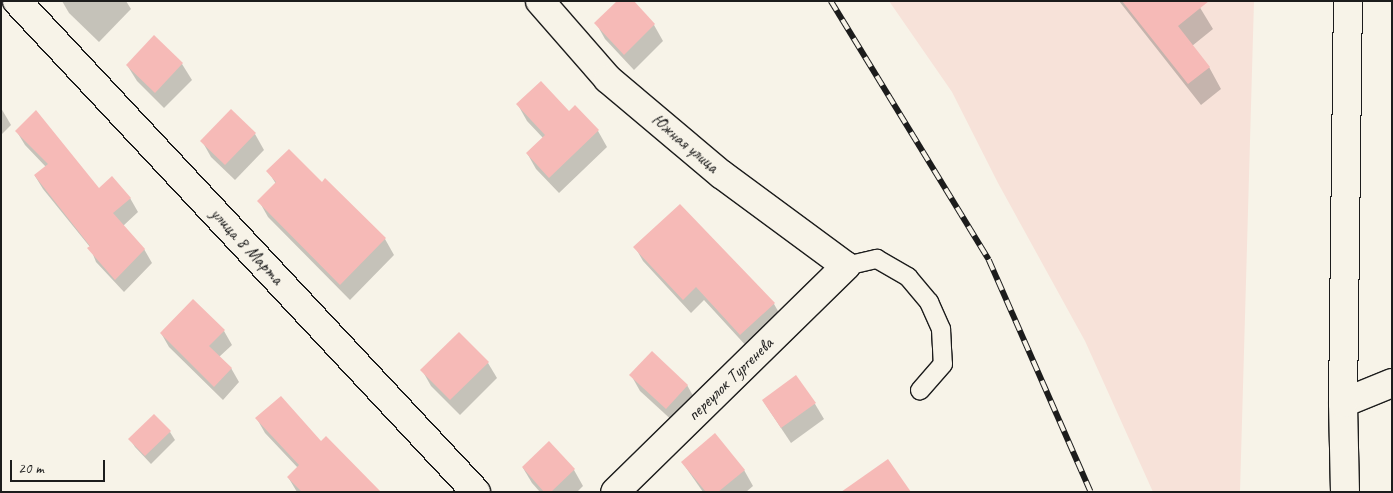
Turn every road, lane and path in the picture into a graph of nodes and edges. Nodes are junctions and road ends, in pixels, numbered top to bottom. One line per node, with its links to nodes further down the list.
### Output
1 (18, 1): 8 (street, улица 8 Марта)
2 (540, 1): 4 (street, Южная улица)
3 (1348, 1): 7 (street)
4 (846, 266): 6 (lane); 9 (street, переулок Тургенева)
5 (1392, 383): 7 (street)
6 (920, 390)
7 (1343, 403): 10 (street)
8 (476, 492)
9 (615, 492)
10 (1345, 492)

